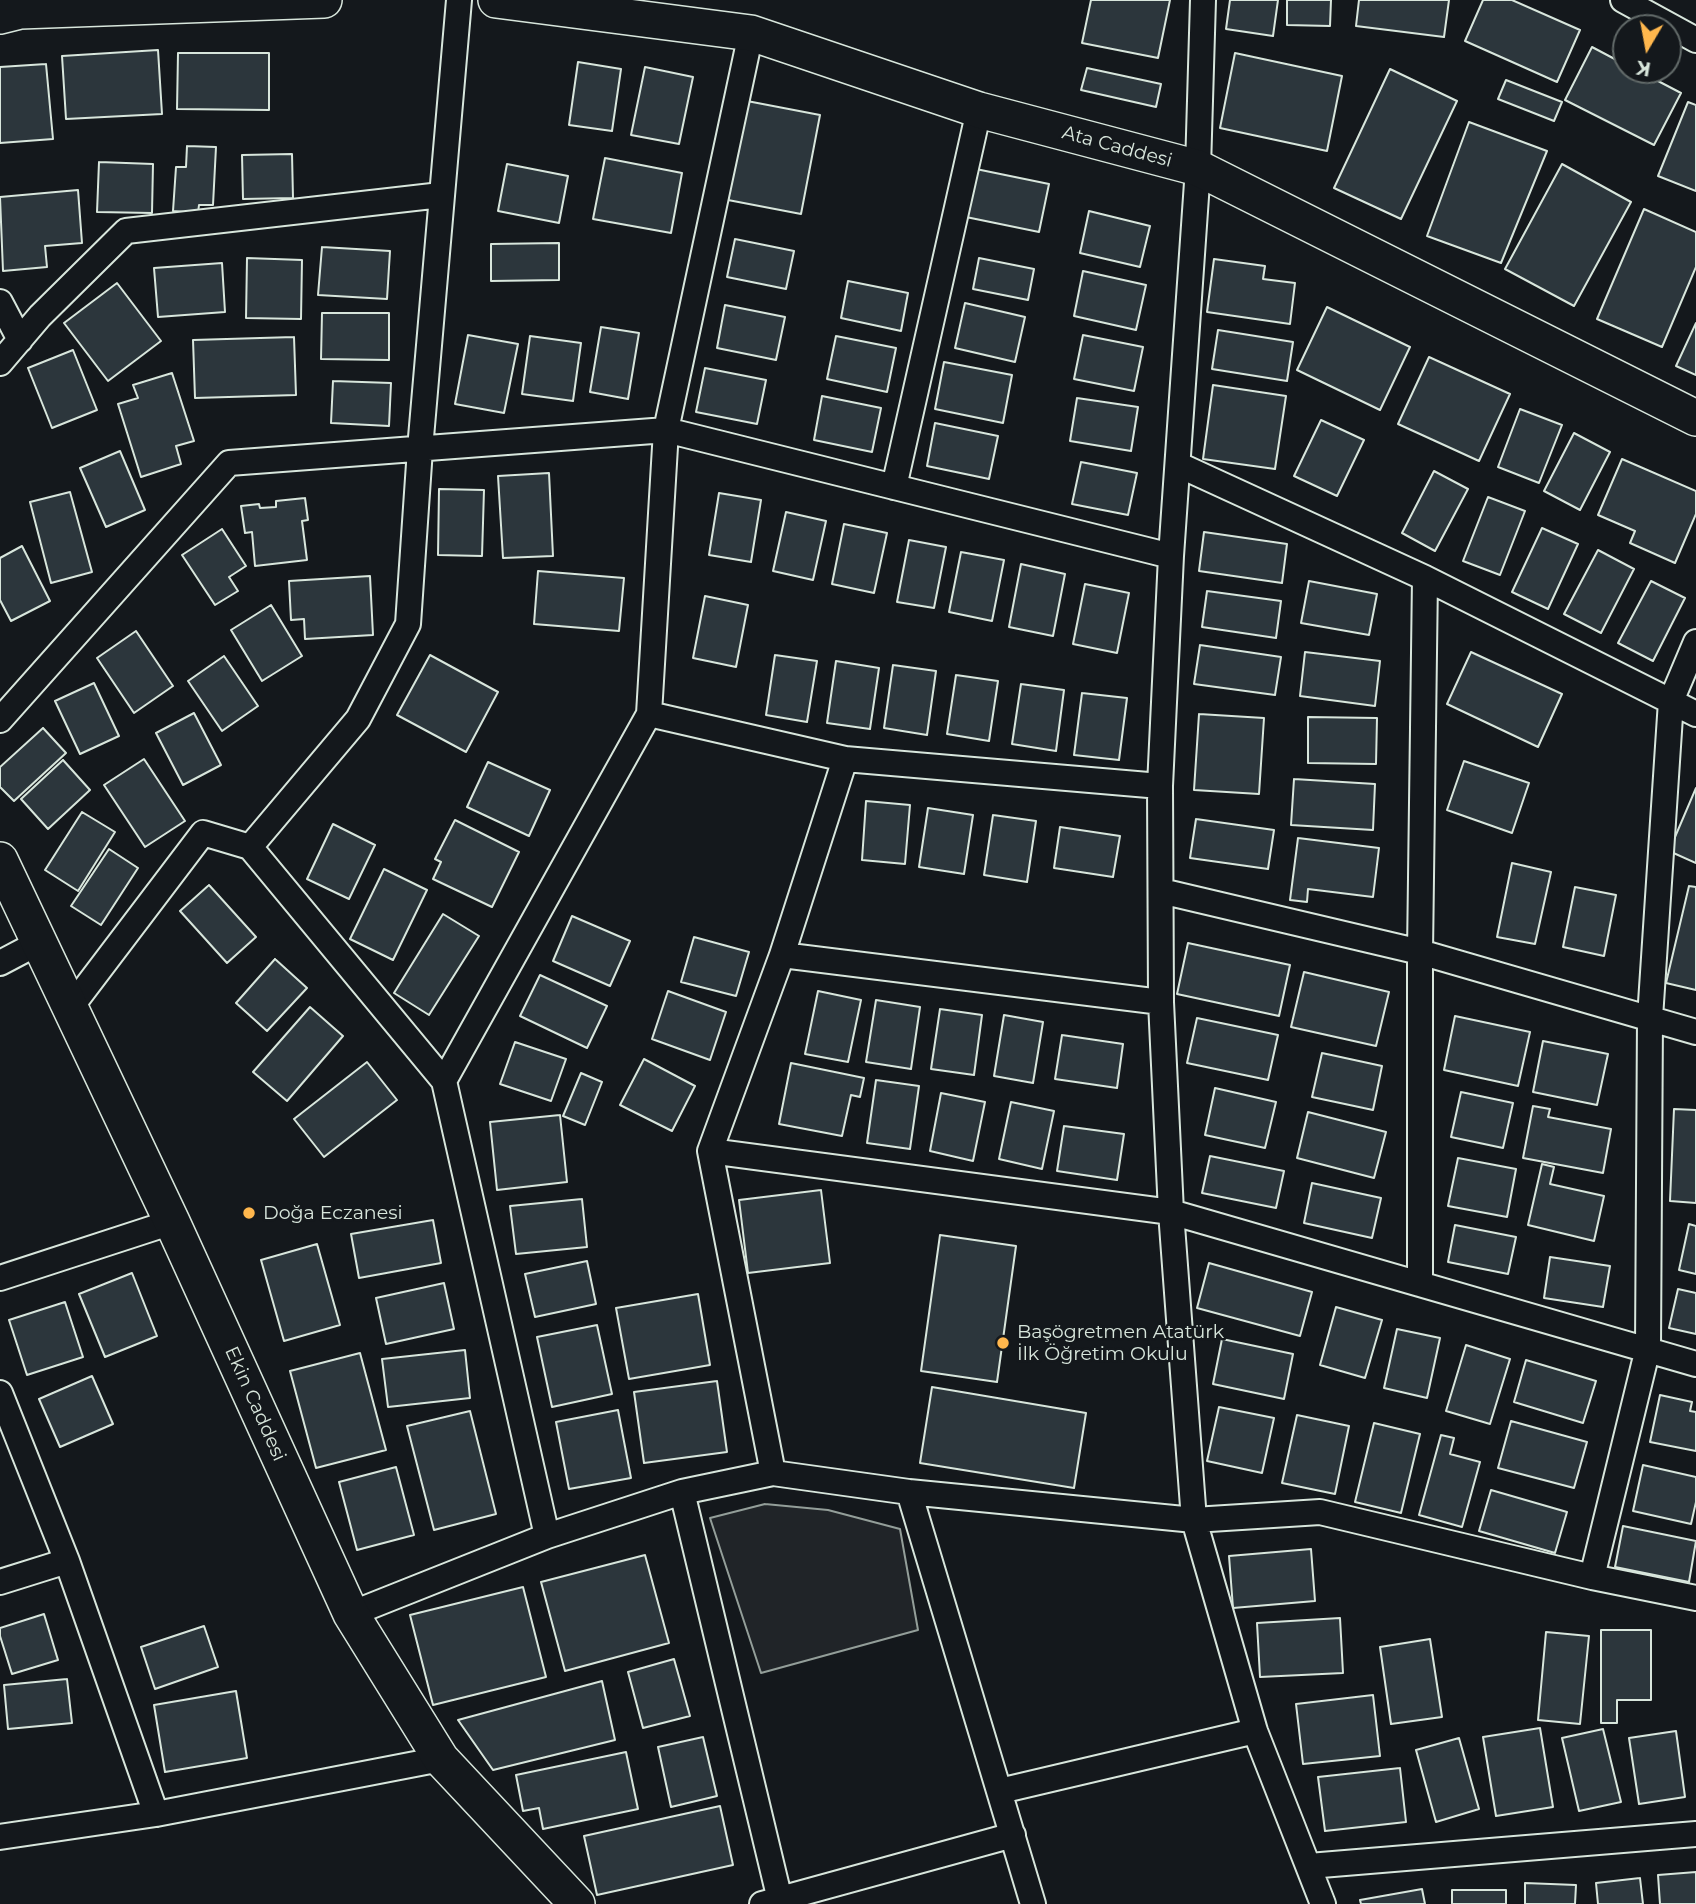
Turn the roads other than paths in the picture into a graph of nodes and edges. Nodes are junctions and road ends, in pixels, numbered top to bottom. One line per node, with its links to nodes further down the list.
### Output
1 (324, 0): 6 (street)
2 (458, 0): 11 (street)
3 (499, 0): 7 (street, Ata Caddesi)
4 (1203, 0): 10 (street)
5 (1623, 0): 8 (street)
6 (0, 16)
7 (751, 33): 9 (street, Ata Caddesi); 16 (street)
8 (1696, 40)
9 (979, 110): 10 (street, Ata Caddesi); 19 (street)
10 (1198, 169): 15 (street, Ata Caddesi); 18 (street)
11 (441, 194): 13 (street); 17 (street)
12 (0, 302): 13 (street)
13 (20, 340): 14 (street)
14 (0, 363)
15 (1696, 418)
16 (666, 430): 17 (street); 19 (street); 24 (street)
17 (420, 449): 26 (street); 29 (street)
18 (1179, 465): 20 (street); 21 (street)
19 (894, 487): 20 (street)
20 (1171, 556): 28 (street)
21 (1425, 578): 23 (street); 33 (street)
22 (1696, 642): 23 (street)
23 (1671, 701): 25 (street); 38 (street)
24 (649, 714): 27 (street); 40 (street)
25 (1696, 714)
26 (0, 720)
27 (845, 760): 28 (street); 34 (street)
28 (1160, 786): 31 (street)
29 (250, 848): 37 (street); 40 (street)
30 (0, 860): 32 (street, Ekin Caddesi)
31 (1161, 891): 33 (street); 36 (street)
32 (38, 943): 35 (street); 37 (street, Ekin Caddesi)
33 (1420, 952): 38 (street); 45 (street)
34 (782, 954): 36 (street); 41 (street)
35 (0, 963)
36 (1161, 1002): 42 (street)
37 (71, 1007): 43 (street, Ekin Caddesi)
38 (1650, 1018): 39 (street); 46 (street)
39 (1696, 1032)
40 (444, 1081): 53 (street)
41 (710, 1151): 42 (street); 49 (street)
42 (1171, 1212): 45 (street); 52 (street)
43 (172, 1222): 44 (street); 58 (street, Ekin Caddesi)
44 (0, 1278)
45 (1420, 1284): 46 (street)
46 (1648, 1348): 47 (street); 55 (street)
47 (1696, 1364)
48 (0, 1393): 54 (street)
49 (773, 1473): 50 (street); 51 (street)
50 (682, 1492): 53 (street); 67 (street)
51 (909, 1492): 52 (street); 61 (street)
52 (1194, 1520): 55 (street); 59 (street)
53 (547, 1536): 58 (street)
54 (67, 1561): 56 (street); 62 (street)
55 (1592, 1577): 57 (street)
56 (0, 1582)
57 (1696, 1598)
58 (351, 1614): 60 (street, Ekin Caddesi)
59 (1255, 1731): 61 (street); 66 (street)
60 (441, 1759): 62 (street); 68 (street, Ekin Caddesi)
61 (1000, 1791): 64 (street)
62 (156, 1814): 65 (street)
63 (1696, 1834): 66 (street)
64 (1013, 1835): 67 (street); 69 (street)
65 (0, 1837)
66 (1310, 1866): 70 (street)
67 (771, 1902)
68 (577, 1904)
69 (1034, 1904)
70 (1323, 1904)

